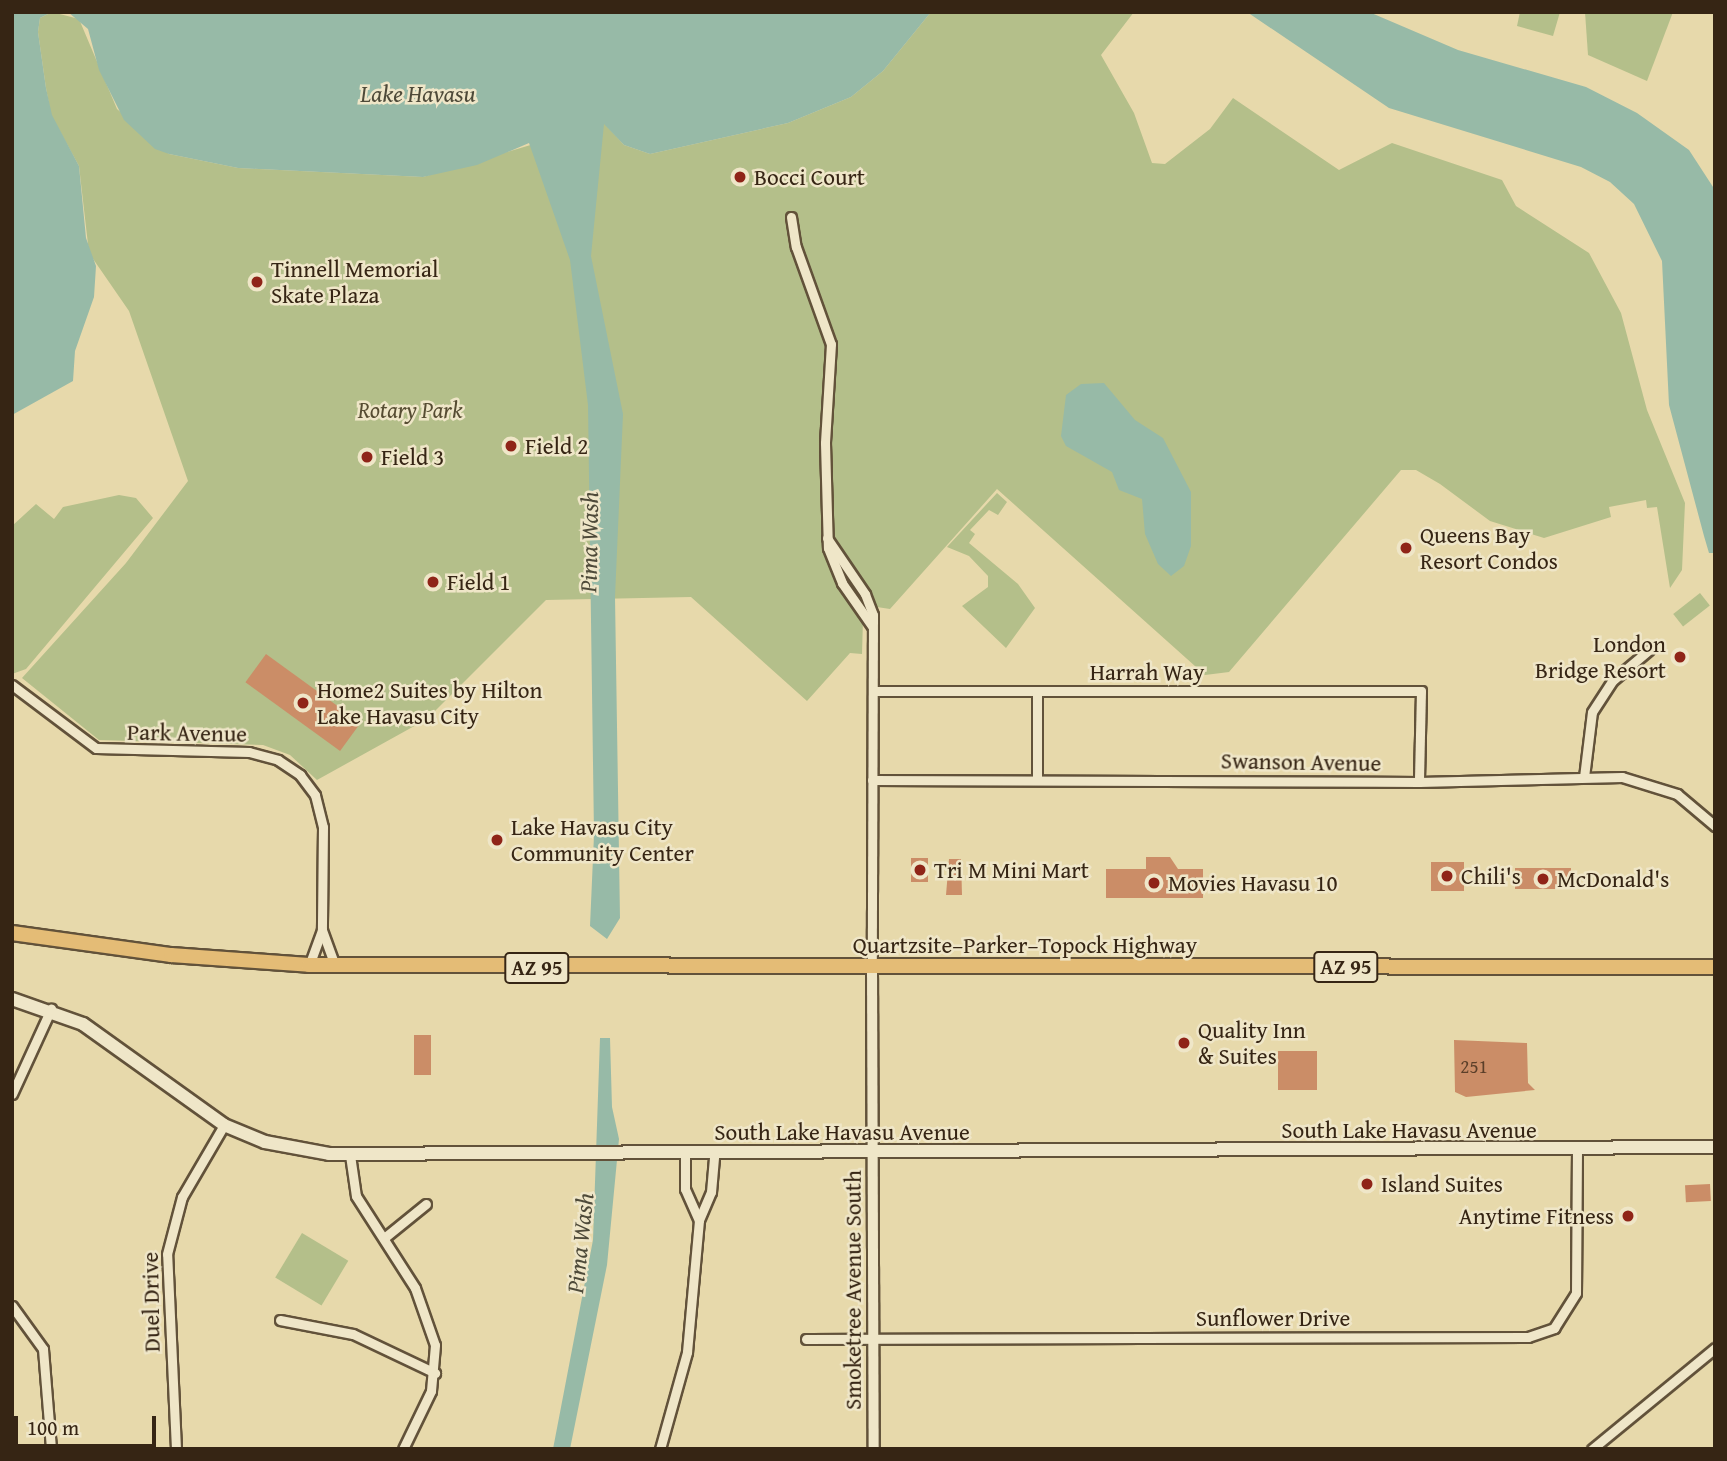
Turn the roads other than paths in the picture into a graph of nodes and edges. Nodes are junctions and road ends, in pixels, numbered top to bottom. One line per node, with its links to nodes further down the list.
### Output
1 (791, 217): 2 (street)
2 (827, 538): 3 (street); 3 (street, Smoketree Avenue South)
3 (873, 627): 6 (street, Smoketree Avenue South)
4 (1649, 650): 8 (street)
5 (12, 685): 13 (street, Park Avenue)
6 (874, 691): 7 (street, Harrah Way); 10 (street, Smoketree Avenue South)
7 (1037, 691): 9 (street); 11 (street, Harrah Way)
8 (1584, 777): 11 (street, Swanson Avenue); 12 (street, Swanson Avenue)
9 (1037, 779): 10 (street, Swanson Avenue); 11 (street, Swanson Avenue)
10 (872, 780): 18 (street, Smoketree Avenue South)
11 (1419, 782)
12 (1715, 826)
13 (322, 930): 15 (street, Park Avenue); 16 (street, Park Avenue)
14 (12, 933): 15 (highway, AZ 95)
15 (309, 965): 16 (highway, AZ 95)
16 (335, 966): 18 (highway, Quartzsite–Parker–Topock Highway / AZ 95)
17 (1715, 967): 18 (highway, Quartzsite–Parker–Topock Highway / AZ 95)
18 (872, 968): 25 (street, Smoketree Avenue South)
19 (12, 999): 20 (main road, South Lake Havasu Avenue)
20 (51, 1009): 21 (street); 22 (main road, South Lake Havasu Avenue)
21 (12, 1094)
22 (224, 1125): 28 (main road, South Lake Havasu Avenue); 39 (street, Duel Drive)
23 (1715, 1147): 24 (main road, South Lake Havasu Avenue)
24 (1577, 1150): 25 (main road, South Lake Havasu Avenue); 34 (street, Sunflower Drive)
25 (874, 1153): 27 (main road, South Lake Havasu Avenue); 34 (street, Smoketree Avenue South)
26 (685, 1154): 27 (main road, South Lake Havasu Avenue); 28 (main road, South Lake Havasu Avenue); 30 (street)
27 (713, 1154): 30 (street)
28 (350, 1155): 31 (street)
29 (426, 1205): 31 (street)
30 (699, 1220): 41 (street)
31 (384, 1238): 37 (street)
32 (12, 1307): 38 (street)
33 (280, 1320): 37 (street)
34 (873, 1338): 35 (street, Sunflower Drive); 42 (street, Smoketree Avenue South)
35 (806, 1339)
36 (1715, 1348): 43 (street)
37 (435, 1373): 40 (street)
38 (51, 1449)
39 (176, 1449)
40 (403, 1449)
41 (660, 1449)
42 (874, 1449)
43 (1592, 1449)

